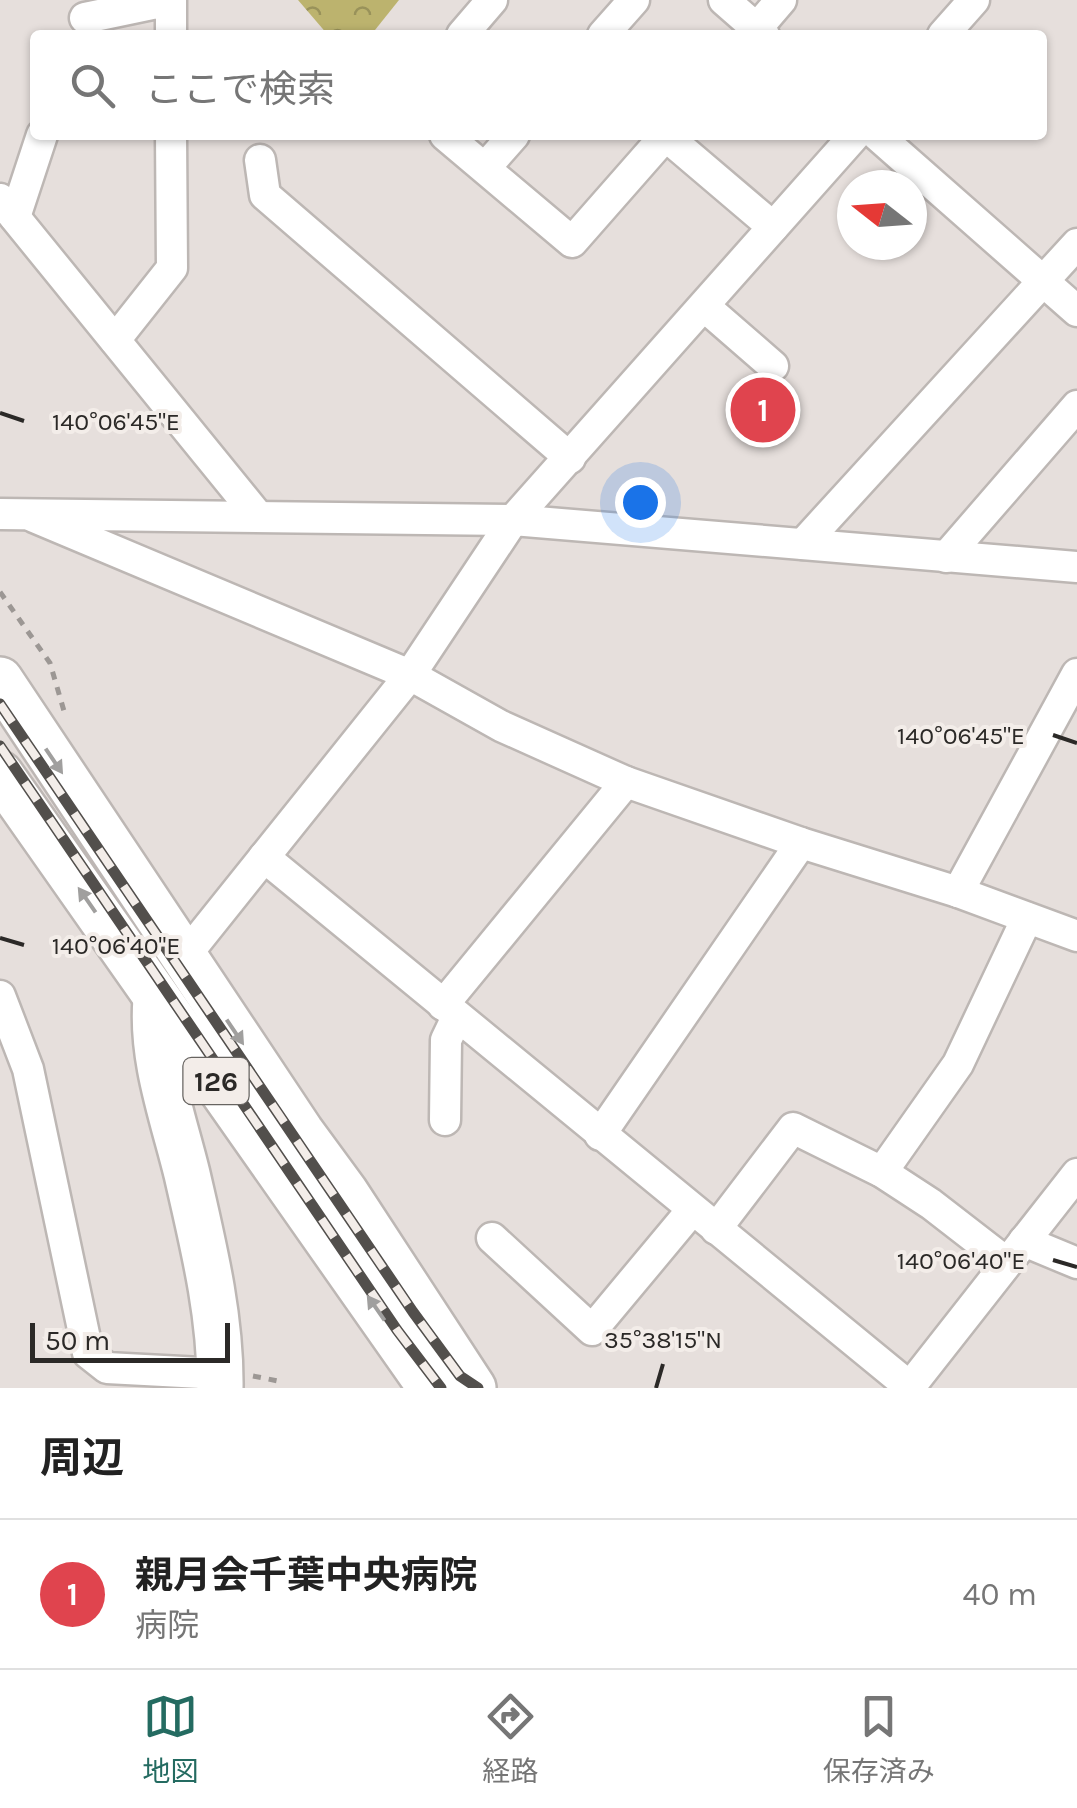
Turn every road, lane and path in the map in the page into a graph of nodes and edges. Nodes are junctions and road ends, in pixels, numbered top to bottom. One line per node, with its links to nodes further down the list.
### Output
1 (492, 0): 8 (street)
2 (634, 0): 9 (street)
3 (724, 0): 10 (street)
4 (781, 0): 11 (street)
5 (974, 0): 12 (street)
6 (82, 18): 7 (street)
7 (171, 30)
8 (466, 30)
9 (607, 30)
10 (754, 30)
11 (759, 30)
12 (947, 30)
13 (40, 140): 23 (street)
14 (171, 140): 29 (street)
15 (450, 140): 22 (street)
16 (510, 140): 22 (street)
17 (662, 140): 22 (street)
18 (671, 140): 24 (street)
19 (850, 140): 24 (street)
20 (883, 140): 26 (street)
21 (260, 160): 32 (street)
22 (485, 168)
23 (7, 208): 29 (street)
24 (773, 227): 27 (street)
25 (1077, 244): 26 (street)
26 (1043, 281): 28 (street); 37 (street)
27 (704, 306): 30 (street); 32 (street)
28 (1077, 311)
29 (114, 340): 34 (street)
30 (773, 366)
31 (1077, 406): 38 (street)
32 (570, 458): 36 (street)
33 (0, 514): 35 (street)
34 (257, 515): 35 (street); 36 (street)
35 (34, 517): 43 (street)
36 (513, 520): 37 (street); 43 (street)
37 (803, 544): 38 (street)
38 (946, 557): 39 (street)
39 (1077, 567)
40 (8, 603): 41 (path)
41 (0, 608)
42 (1077, 674): 49 (street)
43 (410, 675): 46 (street); 48 (street)
44 (0, 680): 52 (highway, 126, one-way to 52)
45 (0, 774): 54 (highway, 126, one-way to 45)
46 (626, 782): 47 (street); 55 (street)
47 (801, 842): 49 (street); 57 (street)
48 (264, 858): 52 (street); 55 (street)
49 (958, 892): 50 (street)
50 (1027, 918): 51 (street); 58 (street)
51 (1075, 932)
52 (184, 956): 67 (highway, 126, one-way to 67)
53 (0, 996): 64 (street)
54 (156, 999): 64 (highway, 126); 66 (highway, 126, one-way to 54)
55 (450, 1011): 56 (street); 57 (street)
56 (445, 1120)
57 (600, 1135): 60 (street)
58 (882, 1172): 60 (street); 62 (street)
59 (1077, 1174): 62 (street)
60 (704, 1220): 61 (street); 68 (street)
61 (492, 1238)
62 (1015, 1252): 63 (street); 68 (street)
63 (1077, 1263)
64 (227, 1379): 65 (path)
65 (283, 1382)
66 (431, 1388)
67 (473, 1388)
68 (909, 1388)

